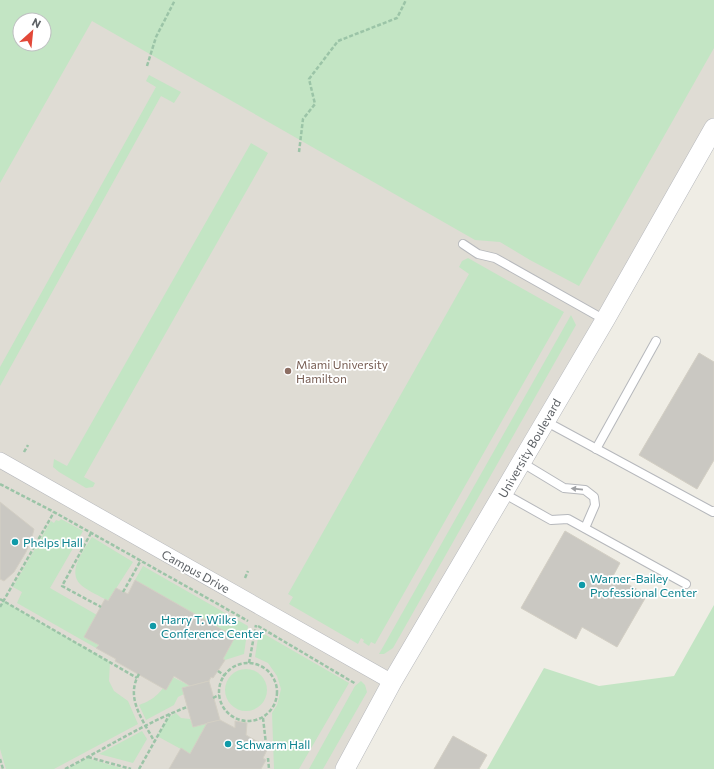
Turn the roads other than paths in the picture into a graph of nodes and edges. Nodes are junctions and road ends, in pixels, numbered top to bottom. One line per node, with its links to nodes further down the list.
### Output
1 (714, 128): 3 (street, University Boulevard)
2 (463, 244): 3 (lane)
3 (605, 320): 5 (street, University Boulevard)
4 (656, 341): 6 (lane)
5 (545, 421): 6 (lane); 8 (street, University Boulevard)
6 (596, 449): 10 (lane)
7 (0, 460): 13 (street, Campus Drive)
8 (521, 462): 9 (street, University Boulevard); 11 (lane, one-way to 8)
9 (503, 493): 11 (lane); 13 (street, University Boulevard)
10 (714, 511)
11 (585, 528): 12 (lane)
12 (686, 584)
13 (392, 682): 14 (street, University Boulevard)
14 (345, 769)

